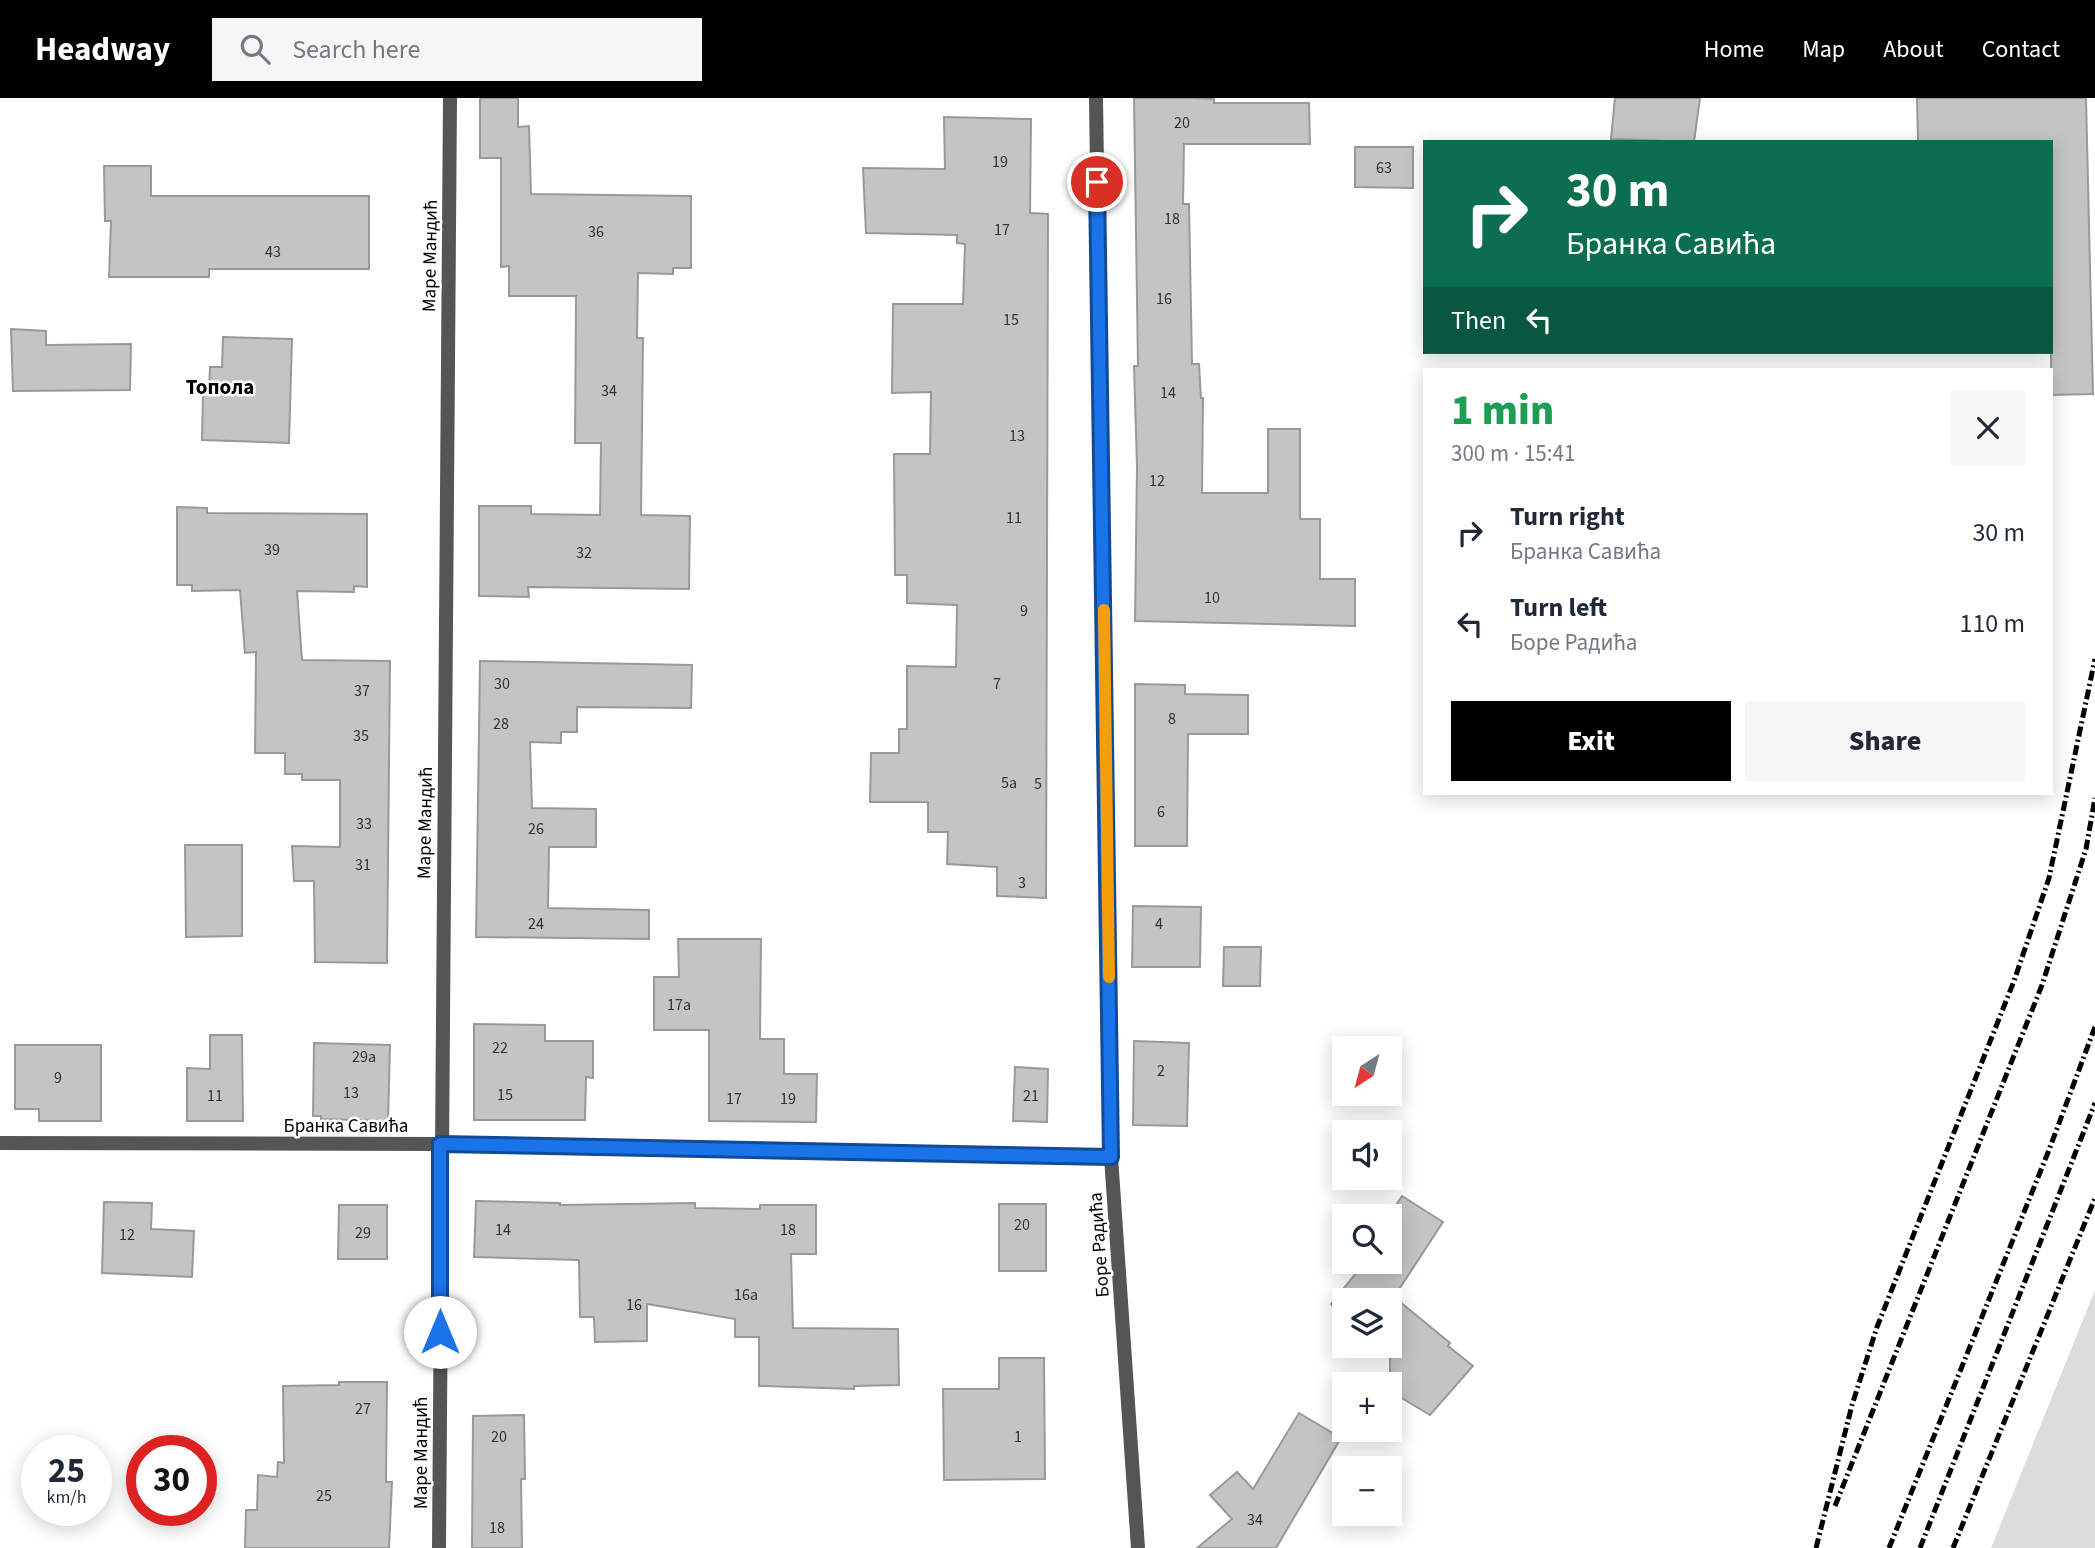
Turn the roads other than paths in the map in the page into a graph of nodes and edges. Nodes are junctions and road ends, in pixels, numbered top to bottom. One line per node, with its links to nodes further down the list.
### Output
1 (450, 98): 4 (street, Маре Мандић)
2 (1096, 98): 5 (street, Боре Радића)
3 (0, 1143): 4 (street, Бранка Савића)
4 (440, 1144): 5 (street, Бранка Савића); 6 (street, Маре Мандић)
5 (1111, 1157): 7 (street, Боре Радића)
6 (439, 1548)
7 (1138, 1548)

